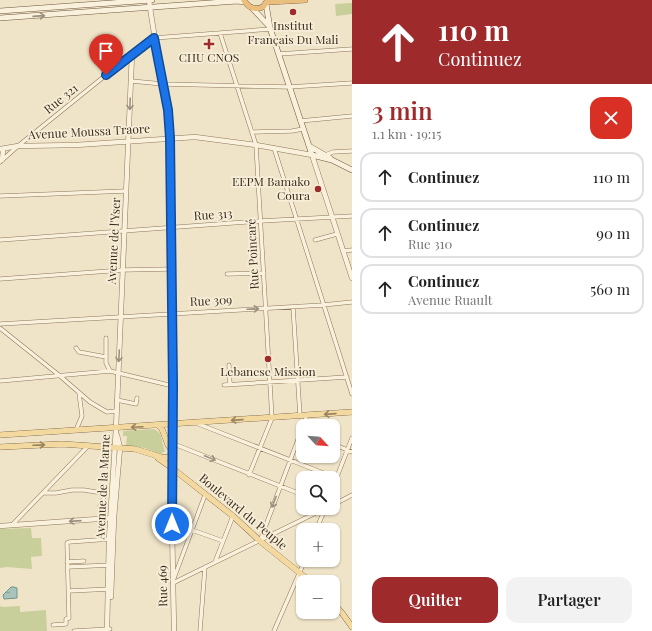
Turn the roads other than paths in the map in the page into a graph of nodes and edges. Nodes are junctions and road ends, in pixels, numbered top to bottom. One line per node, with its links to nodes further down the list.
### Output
1 (149, 0): 2 (main road); 6 (street, Rue 469); 8 (main road)
2 (152, 0)
3 (305, 0): 5 (highway)
4 (245, 1): 6 (main road); 7 (highway)
5 (267, 2): 7 (highway); 10 (main road)
6 (150, 7): 9 (main road, one-way to 6); 12 (street, Rue 469)
7 (252, 8): 10 (main road)
8 (0, 11)
9 (0, 18)
10 (271, 28): 11 (street); 16 (main road)
11 (220, 33): 12 (street); 21 (street, Rue Poincaré)
12 (154, 38): 15 (street, Rue 321); 20 (street, Rue 469)
13 (352, 49): 16 (street)
14 (100, 52): 17 (street)
15 (132, 54): 17 (street, Rue 321); 18 (street, Avenue de l'Yser)
16 (279, 54): 22 (main road)
17 (106, 75): 30 (street, Rue 321)
18 (131, 81): 20 (street); 28 (street, Avenue de l'Yser, one-way to 28)
19 (352, 83): 22 (street)
20 (163, 84): 21 (street); 27 (street, Rue 469)
21 (236, 85): 22 (street); 26 (street, Rue Poincaré)
22 (289, 87): 24 (main road)
23 (352, 116): 24 (street)
24 (300, 121): 25 (main road)
25 (303, 129): 26 (street); 31 (main road)
26 (252, 132): 29 (street, Rue Poincaré)
27 (170, 138): 28 (street, Avenue Moussa Traore); 29 (street, Avenue Moussa Traore); 45 (street, Rue 469)
28 (129, 141): 30 (street, Avenue Moussa Traore); 39 (street, Avenue de l'Yser)
29 (256, 145): 32 (street, Avenue Moussa Traore); 44 (street, Rue Poincaré)
30 (18, 146): 33 (street, Avenue Moussa Traore); 37 (street, Rue 321)
31 (309, 146): 35 (main road); 36 (main road)
32 (274, 148): 35 (street, Avenue Moussa Traore); 43 (street)
33 (1, 149): 37 (street)
34 (352, 151): 36 (street)
35 (312, 156): 36 (main road); 42 (street)
36 (323, 156): 38 (main road)
37 (1, 161)
38 (352, 170)
39 (126, 191): 40 (street); 46 (street, Avenue de l'Yser)
40 (0, 196)
41 (352, 216): 42 (street, Rue 313)
42 (332, 218): 43 (street, Rue 313); 47 (street)
43 (297, 219): 44 (street, Rue 313); 59 (street)
44 (261, 221): 45 (street, Rue 313); 54 (street, Rue Poincaré)
45 (171, 228): 46 (street, Rue 313); 52 (street, Rue 469)
46 (124, 232): 48 (street, Rue 313); 53 (street, Avenue de l'Yser)
47 (337, 234): 49 (street); 51 (street)
48 (0, 240)
49 (315, 240)
50 (352, 250): 51 (street)
51 (343, 251): 56 (street)
52 (171, 269): 53 (street); 62 (street, Rue 469)
53 (123, 270): 57 (street); 63 (street, Avenue de l'Yser)
54 (264, 273): 55 (street); 61 (street, Rue Poincaré)
55 (227, 274)
56 (352, 278)
57 (0, 279)
58 (352, 302): 59 (street, Rue 309)
59 (323, 305): 60 (street, Rue 309); 73 (street)
60 (293, 307): 61 (street, Rue 309); 75 (street)
61 (266, 308): 62 (street, Rue 309, one-way to 61); 76 (street, Rue Poincaré)
62 (172, 313): 63 (street, Rue 309); 79 (street, Rue 469)
63 (120, 317): 64 (street, Rue 309); 71 (street, Avenue de l'Yser, one-way to 71)
64 (0, 324)
65 (0, 328): 72 (street)
66 (106, 338): 68 (street)
67 (76, 348): 68 (street)
68 (106, 357): 70 (street)
69 (229, 365): 77 (street)
70 (110, 371): 71 (street); 72 (street)
71 (118, 373): 79 (street); 83 (street, Avenue de l'Yser)
72 (60, 376): 74 (street); 80 (street)
73 (347, 377): 75 (street); 81 (street)
74 (0, 381)
75 (298, 381): 76 (street); 87 (street)
76 (270, 383): 77 (street); 88 (street, Rue Poincaré)
77 (230, 384): 78 (street)
78 (224, 385)
79 (173, 386): 91 (street, Rue 469)
80 (79, 393): 84 (street); 94 (street)
81 (352, 394)
82 (137, 398): 83 (street)
83 (117, 400): 84 (street, Avenue de l'Yser)
84 (116, 411): 93 (street, Avenue de l'Yser)
85 (352, 412): 86 (main road, one-way to 86)
86 (307, 415): 87 (main road); 89 (street)
87 (300, 416): 88 (main road)
88 (272, 418): 90 (main road, one-way to 90); 103 (street, Rue Poincaré)
89 (306, 419)
90 (195, 423): 91 (main road); 103 (street)
91 (173, 424): 92 (main road); 97 (street, Rue 469)
92 (158, 426): 93 (main road, one-way to 93); 105 (main road)
93 (116, 428): 94 (main road); 102 (street, Avenue de la Marne)
94 (75, 431): 95 (main road)
95 (0, 435)
96 (352, 438): 104 (street)
97 (174, 444): 105 (street, Rue 469); 112 (street, one-way to 112)
98 (88, 446): 100 (main road, one-way to 98); 102 (main road); 115 (street)
99 (296, 446): 108 (street)
100 (0, 447)
101 (340, 447): 104 (street)
102 (117, 448): 107 (main road); 122 (street, Avenue de la Marne)
103 (260, 448): 108 (street); 112 (street, Rue Poincaré)
104 (347, 450): 106 (street); 111 (street)
105 (173, 452): 107 (main road); 109 (street, Rue 469)
106 (352, 452)
107 (153, 455): 109 (main road, Boulevard du Peuple)
108 (290, 460): 110 (street); 113 (street)
109 (172, 468): 116 (main road, Boulevard du Peuple); 137 (street, Rue 469)
110 (318, 471)
111 (339, 471)
112 (249, 474): 113 (street)
113 (280, 486): 114 (street); 128 (street, one-way to 128)
114 (296, 492)
115 (43, 493): 119 (street); 124 (street)
116 (205, 494): 121 (main road, Boulevard du Peuple); 125 (street)
117 (352, 495): 118 (street)
118 (340, 501)
119 (100, 506)
120 (311, 515): 128 (street)
121 (233, 516): 127 (street); 128 (main road, Boulevard du Peuple)
122 (112, 518): 124 (street, one-way to 124); 126 (street, Avenue de la Marne)
123 (0, 526): 124 (street)
124 (11, 526)
125 (192, 530): 127 (street); 137 (street)
126 (111, 538): 131 (street); 132 (street, Avenue de la Marne)
127 (223, 541): 130 (street)
128 (260, 541): 130 (street); 135 (main road, Boulevard du Peuple)
129 (84, 561): 131 (street)
130 (215, 562): 133 (street)
131 (68, 564): 132 (street); 139 (street)
132 (110, 565): 138 (street, Avenue de la Marne)
133 (205, 567): 137 (street); 146 (street)
134 (302, 567): 135 (street)
135 (300, 572): 136 (main road, Boulevard du Peuple); 147 (street)
136 (303, 575)
137 (173, 582): 145 (street, Rue 469)
138 (110, 590): 139 (street); 143 (street, Avenue de la Marne)
139 (69, 591): 141 (street)
140 (340, 611): 142 (main road)
141 (53, 625)
142 (352, 627)
143 (108, 630): 144 (street)
144 (74, 631)
145 (174, 631)
146 (200, 631)
147 (274, 631)

